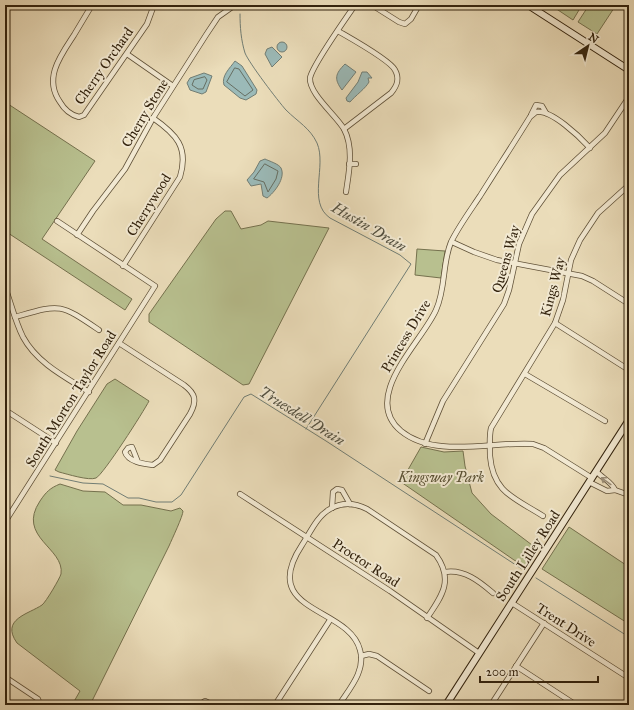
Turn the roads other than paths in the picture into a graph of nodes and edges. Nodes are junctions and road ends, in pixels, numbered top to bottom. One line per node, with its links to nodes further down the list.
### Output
1 (92, 5): 9 (street, Cherry Orchard)
2 (154, 5): 9 (street, Cherry Orchard)
3 (235, 5): 11 (street, Cherry Stone)
4 (355, 5): 8 (street)
5 (372, 5): 6 (street)
6 (419, 5)
7 (528, 5): 10 (street)
8 (338, 31): 14 (street); 14 (street)
9 (127, 54): 11 (street)
10 (629, 70)
11 (173, 86): 13 (street, Cherry Stone)
12 (629, 97): 15 (street, Queens Way)
13 (153, 118): 21 (street, Cherry Stone); 24 (street, Cherrywood)
14 (344, 129): 16 (street)
15 (590, 148): 22 (street, Princess Drive); 23 (street, Queens Way)
16 (349, 164): 17 (street); 19 (street)
17 (356, 164)
18 (629, 185): 25 (street, Kings Way)
19 (346, 192)
20 (57, 221): 21 (street)
21 (77, 234): 24 (street)
22 (452, 242): 23 (street); 39 (street, Princess Drive)
23 (515, 263): 25 (street); 39 (street, Queens Way)
24 (123, 266): 31 (street, South Morton Taylor Road)
25 (568, 273): 27 (street); 29 (street, Kings Way)
26 (6, 290): 28 (street)
27 (629, 304)
28 (15, 317): 30 (street); 34 (street)
29 (555, 323): 32 (street); 33 (street, Kings Way)
30 (99, 330)
31 (119, 343): 34 (street, South Morton Taylor Road); 41 (street)
32 (629, 370)
33 (525, 374): 37 (street); 40 (street, Kings Way)
34 (89, 392): 38 (street, South Morton Taylor Road)
35 (5, 410): 38 (street)
36 (629, 420): 42 (street, South Lilley Road)
37 (605, 421)
38 (56, 443): 50 (street, South Morton Taylor Road)
39 (425, 444): 40 (street, Princess Drive)
40 (490, 445): 43 (street, Princess Drive); 49 (street, Kings Way)
41 (138, 462)
42 (596, 471): 43 (street, South Lilley Road); 44 (street, Princess Drive, one-way to 42)
43 (591, 480): 44 (street, Princess Drive); 54 (street, South Lilley Road)
44 (615, 490): 46 (street, Princess Drive)
45 (240, 494): 51 (street, Proctor Road)
46 (629, 495)
47 (350, 504): 48 (street); 48 (street); 52 (street)
48 (332, 508): 51 (street)
49 (543, 516)
50 (5, 522)
51 (307, 538): 55 (street, Proctor Road); 56 (street)
52 (445, 572): 53 (street); 55 (street)
53 (493, 593)
54 (512, 603): 57 (street, Trent Drive); 58 (street, South Lilley Road)
55 (427, 618): 58 (street, Proctor Road)
56 (330, 620): 59 (street); 67 (street)
57 (544, 624): 60 (street); 62 (street, Trent Drive)
58 (479, 653): 69 (street, South Lilley Road)
59 (361, 656): 63 (street); 68 (street)
60 (516, 666): 70 (street); 71 (street)
61 (5, 677): 64 (street)
62 (629, 678)
63 (429, 691)
64 (40, 703)
65 (199, 705): 66 (street)
66 (213, 705)
67 (275, 705)
68 (340, 705)
69 (446, 705)
70 (491, 705)
71 (576, 705)

